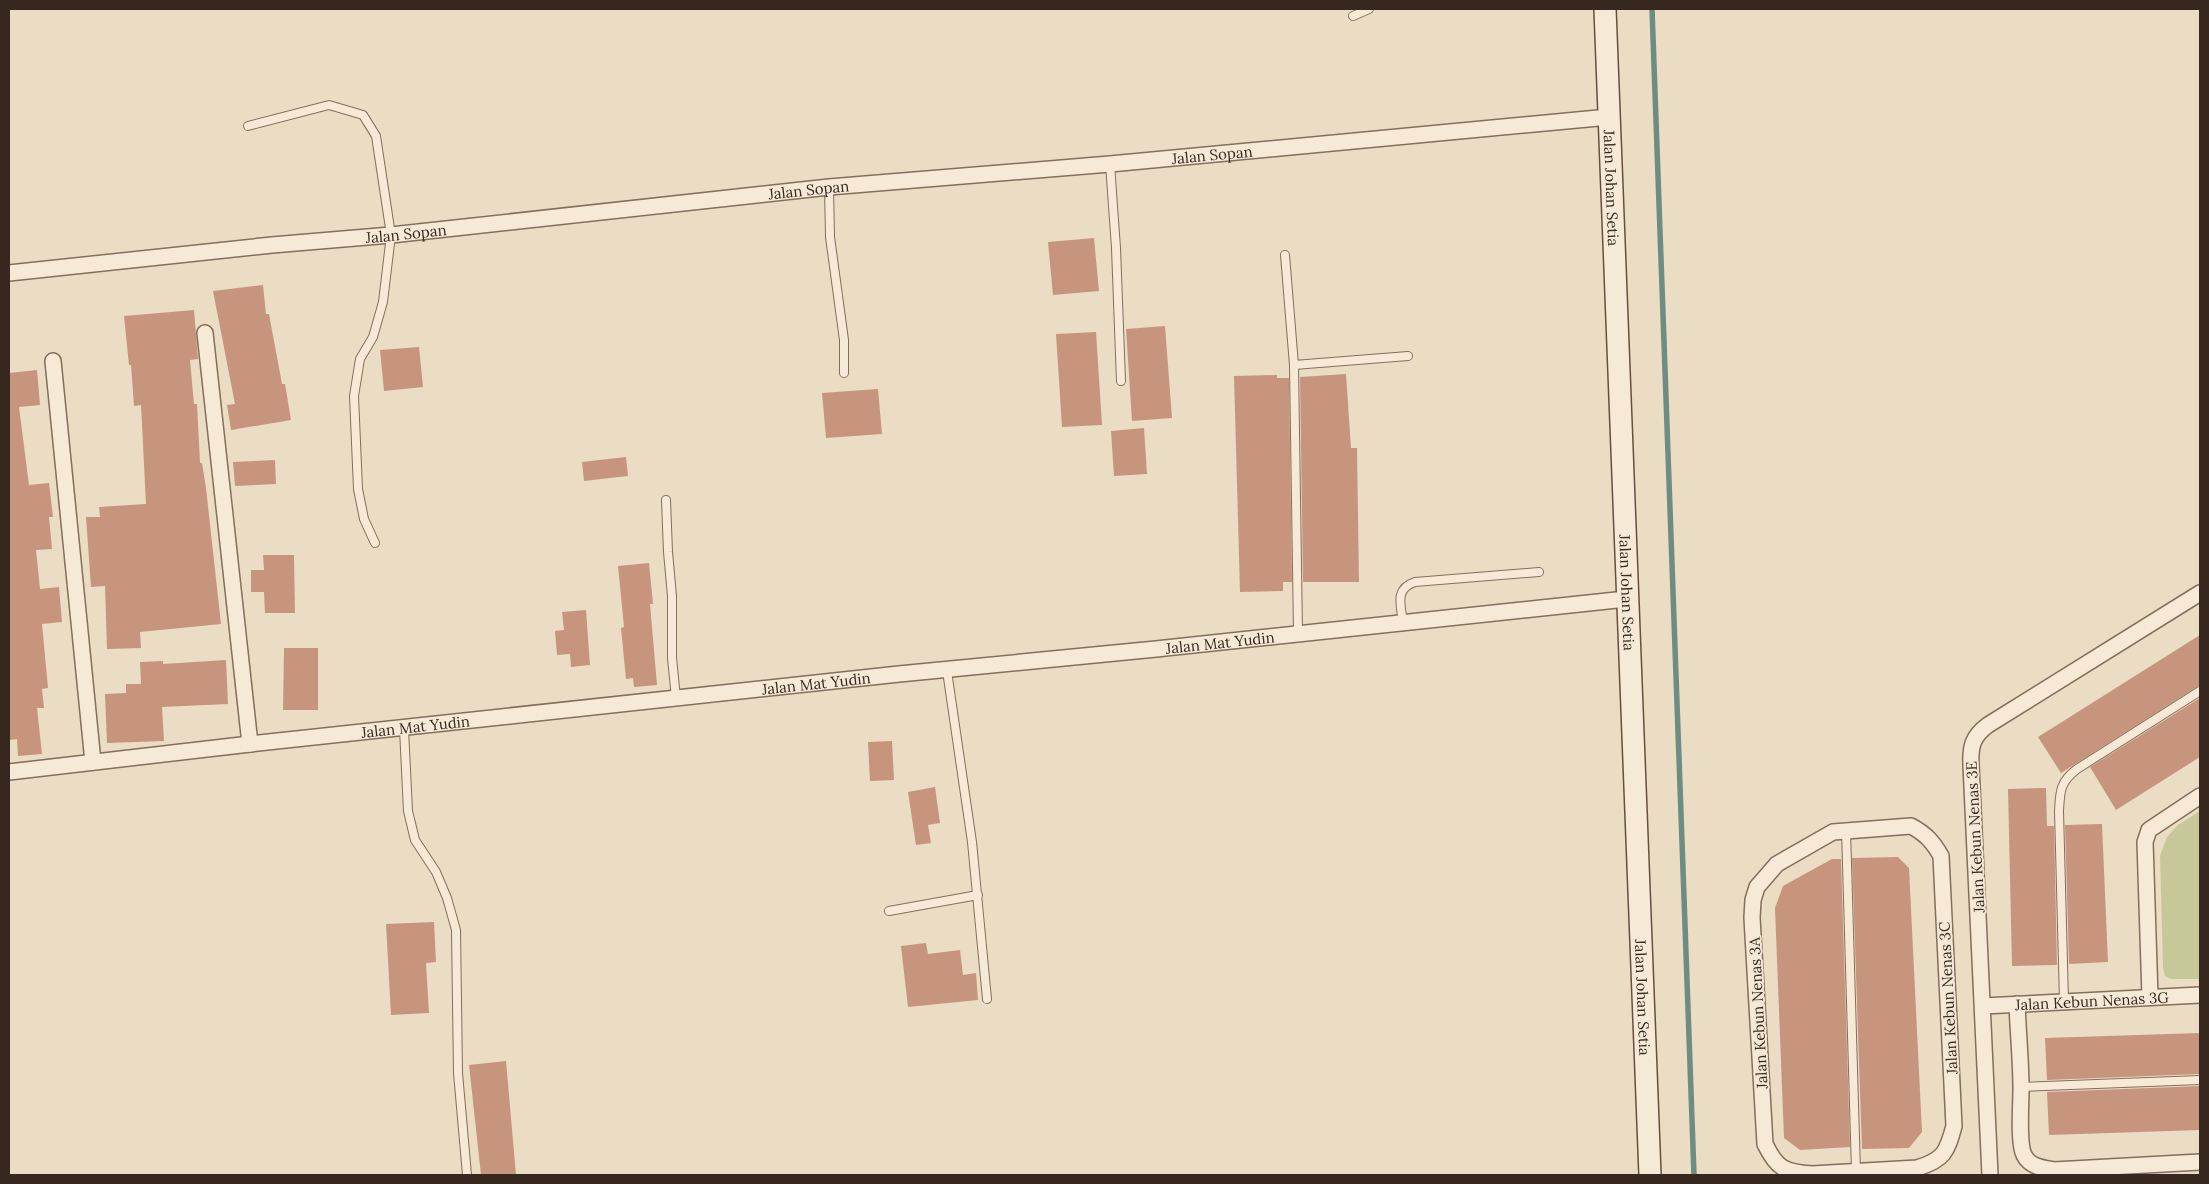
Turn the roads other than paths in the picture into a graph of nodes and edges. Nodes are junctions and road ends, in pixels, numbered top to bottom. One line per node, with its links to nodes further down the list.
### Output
1 (1369, 9): 3 (lane)
2 (1605, 9): 4 (main road, Jalan Johan Setia)
3 (1353, 16)
4 (1609, 117): 6 (street, Jalan Sopan); 21 (main road, Jalan Johan Setia)
5 (248, 126): 8 (lane)
6 (1110, 164): 7 (street, Jalan Sopan); 16 (lane)
7 (829, 187): 8 (street, Jalan Sopan); 15 (lane)
8 (391, 235): 10 (street, Jalan Sopan); 18 (lane)
9 (1285, 255): 14 (lane)
10 (9, 273)
11 (205, 334): 28 (street)
12 (1408, 356): 14 (lane)
13 (52, 361): 29 (street)
14 (1294, 365): 23 (lane)
15 (844, 373)
16 (1121, 381)
17 (666, 500): 26 (lane)
18 (375, 543)
19 (1539, 572): 22 (lane)
20 (2200, 593): 40 (street, Jalan Kebun Nenas 3E)
21 (1626, 600): 22 (street, Jalan Mat Yudin); 43 (main road, Jalan Johan Setia)
22 (1402, 623): 23 (street, Jalan Mat Yudin)
23 (1298, 634): 24 (street, Jalan Mat Yudin)
24 (948, 671): 26 (street, Jalan Mat Yudin); 33 (lane)
25 (2200, 691): 38 (lane)
26 (676, 698): 27 (street, Jalan Mat Yudin)
27 (404, 729): 28 (street, Jalan Mat Yudin); 46 (lane)
28 (250, 744): 29 (street, Jalan Mat Yudin)
29 (93, 762): 30 (street, Jalan Mat Yudin)
30 (9, 772)
31 (2200, 796): 36 (street)
32 (1846, 830): 45 (lane); 45 (street, Jalan Kebun Nenas 3A); 45 (street, Jalan Kebun Nenas 3C)
33 (978, 895): 34 (lane); 37 (lane)
34 (889, 911)
35 (2200, 995): 36 (street, Jalan Kebun Nenas 3G)
36 (2150, 997): 38 (street, Jalan Kebun Nenas 3G)
37 (987, 999)
38 (2064, 1001): 39 (street, Jalan Kebun Nenas 3G)
39 (2016, 1004): 40 (street, Jalan Kebun Nenas 3G); 42 (street)
40 (1983, 1006): 50 (street, Jalan Kebun Nenas 3E)
41 (2200, 1080): 42 (lane)
42 (2021, 1088): 44 (street)
43 (1649, 1154): 47 (main road); 48 (main road, Jalan Johan Setia); 49 (main road)
44 (2200, 1162)
45 (1856, 1174)
46 (467, 1175)
47 (1640, 1175)
48 (1650, 1175)
49 (1656, 1175)
50 (1990, 1175)

